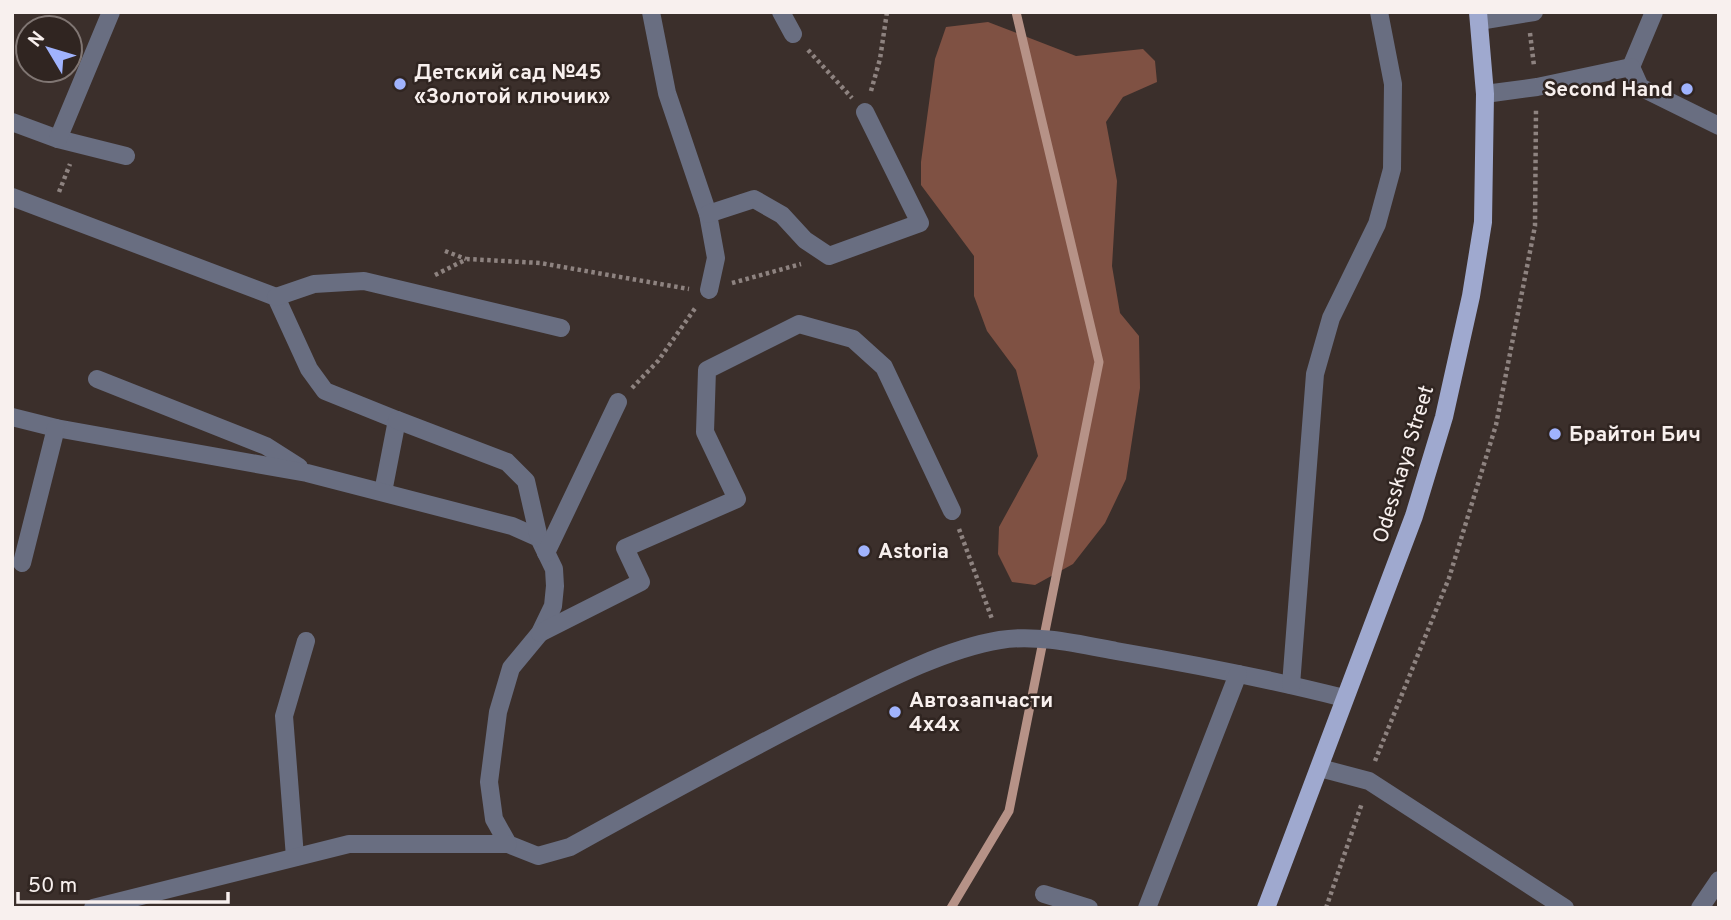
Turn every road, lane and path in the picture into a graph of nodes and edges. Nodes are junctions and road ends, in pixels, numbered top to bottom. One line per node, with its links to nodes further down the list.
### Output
1 (111, 12): 16 (street)
2 (651, 12): 21 (street)
3 (781, 12): 9 (street)
4 (887, 12): 13 (path)
5 (1379, 12): 43 (street)
6 (1654, 12): 10 (street)
7 (1531, 13): 8 (street); 11 (path)
8 (1478, 16): 12 (main road, Odesskaya Street)
9 (793, 34): 13 (path)
10 (1631, 67): 11 (street); 15 (street)
11 (1537, 87): 12 (street); 46 (path)
12 (1485, 94): 44 (main road, Odesskaya Street)
13 (865, 112): 23 (street)
14 (12, 122): 16 (street)
15 (1719, 126)
16 (58, 139): 17 (street)
17 (126, 156)
18 (71, 161): 19 (path)
19 (58, 195)
20 (12, 197): 27 (street)
21 (708, 214): 23 (street); 26 (street)
22 (445, 251): 24 (path)
23 (829, 257): 26 (path)
24 (467, 260): 25 (path); 26 (path)
25 (405, 290): 27 (street); 28 (street)
26 (709, 290): 30 (path)
27 (275, 297): 32 (street)
28 (561, 328)
29 (97, 379): 34 (street)
30 (618, 402): 37 (street)
31 (12, 417): 33 (street)
32 (397, 420): 35 (street); 37 (street)
33 (56, 428): 34 (street); 38 (street)
34 (307, 473): 35 (street)
35 (383, 492): 37 (street)
36 (952, 511): 39 (street); 40 (path)
37 (542, 545): 39 (street)
38 (22, 563)
39 (540, 634): 47 (street)
40 (999, 640): 42 (street); 47 (street)
41 (306, 641): 48 (street)
42 (1238, 674): 43 (street); 53 (street)
43 (1292, 685): 44 (street)
44 (1345, 698): 45 (main road, Odesskaya Street)
45 (1320, 768): 46 (street); 54 (main road, Odesskaya Street)
46 (1369, 781): 55 (path); 56 (street)
47 (508, 844): 48 (street)
48 (295, 857): 51 (street)
49 (1719, 880): 57 (street)
50 (1044, 894): 52 (street)
51 (93, 908)
52 (1089, 908)
53 (1147, 908)
54 (1266, 908)
55 (1325, 908)
56 (1565, 908)
57 (1700, 908)

